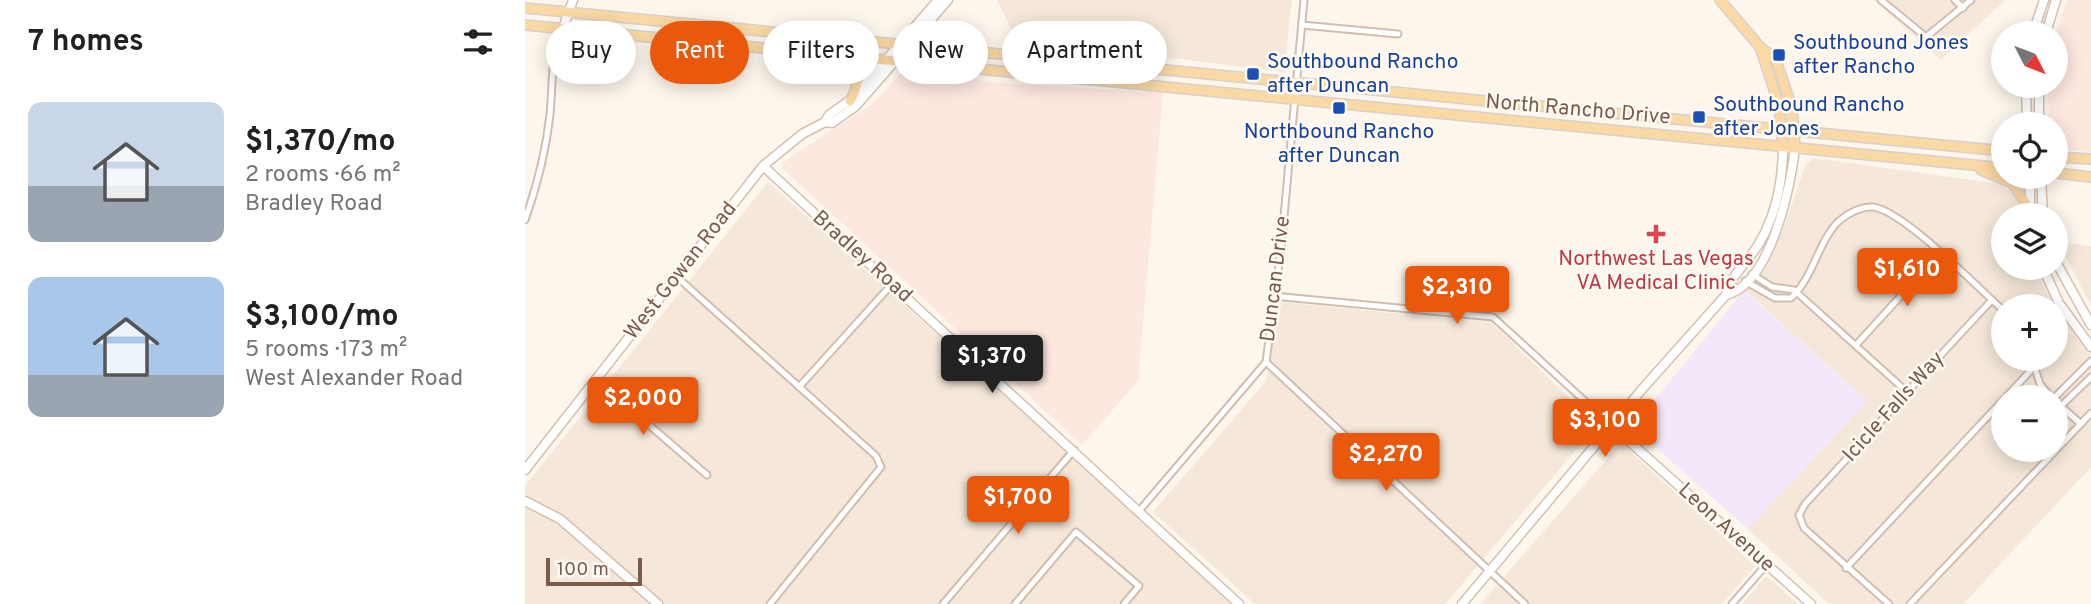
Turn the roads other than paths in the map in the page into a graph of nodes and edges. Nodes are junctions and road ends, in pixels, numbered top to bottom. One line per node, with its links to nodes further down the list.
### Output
1 (573, 0): 13 (street)
2 (938, 0): 15 (street, West Gowan Road)
3 (949, 0): 16 (street, West Gowan Road)
4 (1304, 0): 20 (street, Duncan Drive)
5 (1720, 0): 26 (main road)
6 (1881, 0): 12 (street)
7 (1955, 0): 12 (street)
8 (1971, 0): 12 (street)
9 (2044, 0): 17 (street)
10 (2056, 0): 18 (street)
11 (525, 8): 13 (main road, North Rancho Drive)
12 (1963, 8)
13 (571, 12): 14 (street); 24 (main road, North Rancho Drive)
14 (566, 21)
15 (920, 21)
16 (931, 21)
17 (2038, 21)
18 (2050, 21)
19 (525, 24): 21 (main road, North Rancho Drive)
20 (1302, 25): 22 (street); 33 (street, Duncan Drive)
21 (546, 26)
22 (1398, 33)
23 (636, 35): 25 (main road, North Rancho Drive)
24 (893, 43)
25 (763, 47)
26 (1760, 47): 40 (main road); 41 (main road)
27 (893, 52): 29 (street, West Gowan Road)
28 (879, 58): 29 (main road, North Rancho Drive)
29 (887, 59): 30 (main road, North Rancho Drive); 38 (street, West Gowan Road)
30 (893, 60)
31 (893, 65): 39 (street, West Gowan Road)
32 (1167, 70): 33 (main road, North Rancho Drive)
33 (1295, 83): 37 (street, Duncan Drive); 40 (main road, North Rancho Drive)
34 (553, 84): 53 (street)
35 (857, 84): 38 (main road)
36 (1138, 84): 37 (main road, North Rancho Drive)
37 (1293, 99): 42 (main road, North Rancho Drive); 63 (street, Duncan Drive)
38 (850, 101): 39 (street, West Gowan Road)
39 (825, 122): 48 (street, West Gowan Road)
40 (1783, 130): 41 (main road, North Rancho Drive); 42 (main road)
41 (1796, 132): 43 (main road); 44 (main road, North Rancho Drive)
42 (1783, 146): 43 (main road, North Rancho Drive); 62 (street)
43 (1795, 147): 47 (main road, North Rancho Drive); 55 (street)
44 (1991, 150)
45 (2068, 158): 46 (main road)
46 (2091, 159)
47 (1962, 164): 49 (main road, North Rancho Drive); 52 (main road)
48 (763, 166): 56 (street, West Gowan Road); 60 (street, Bradley Road)
49 (1991, 167)
50 (2068, 174): 51 (main road)
51 (2091, 177)
52 (2025, 203)
53 (525, 220)
54 (1939, 254): 61 (street); 64 (street); 67 (street)
55 (1752, 274): 59 (street); 61 (street)
56 (677, 277): 73 (street, West Gowan Road); 75 (street)
57 (2048, 280): 68 (street)
58 (2066, 280): 66 (street)
59 (1745, 281): 61 (street); 62 (street)
60 (892, 284): 75 (street); 84 (street, Bradley Road)
61 (1795, 292): 67 (street)
62 (1726, 295): 83 (street)
63 (1273, 296): 70 (street, Duncan Drive); 83 (street, Leon Avenue)
64 (1991, 299)
65 (1991, 301): 77 (street, Icicle Falls Way)
66 (2091, 325)
67 (1856, 345): 77 (street)
68 (2091, 347)
69 (2091, 361): 76 (street)
70 (1266, 362): 88 (street, Duncan Drive); 91 (street)
71 (2030, 371): 74 (street)
72 (2091, 377): 78 (street)
73 (596, 379): 85 (street, West Gowan Road); 86 (street)
74 (2017, 385)
75 (799, 387): 93 (street)
76 (2068, 387)
77 (1906, 391): 90 (street, Icicle Falls Way)
78 (2068, 393)
79 (2068, 412): 82 (street)
80 (1991, 413): 90 (street)
81 (2091, 413): 82 (street)
82 (2081, 424): 103 (street)
83 (1611, 425): 89 (street, Leon Avenue); 91 (street)
84 (1074, 450): 88 (street, Bradley Road); 94 (street)
85 (525, 470)
86 (707, 475)
87 (525, 502): 92 (street)
88 (1139, 511): 97 (street, Bradley Road)
89 (1767, 564): 100 (street); 101 (street, Leon Avenue)
90 (1846, 568): 102 (street)
91 (1491, 571): 98 (street); 99 (street)
92 (658, 604)
93 (770, 604)
94 (943, 604)
95 (1015, 604): 96 (street)
96 (1124, 604)
97 (1240, 604)
98 (1462, 604)
99 (1525, 604)
100 (1732, 604)
101 (1811, 604)
102 (1889, 604)
103 (1910, 604)

